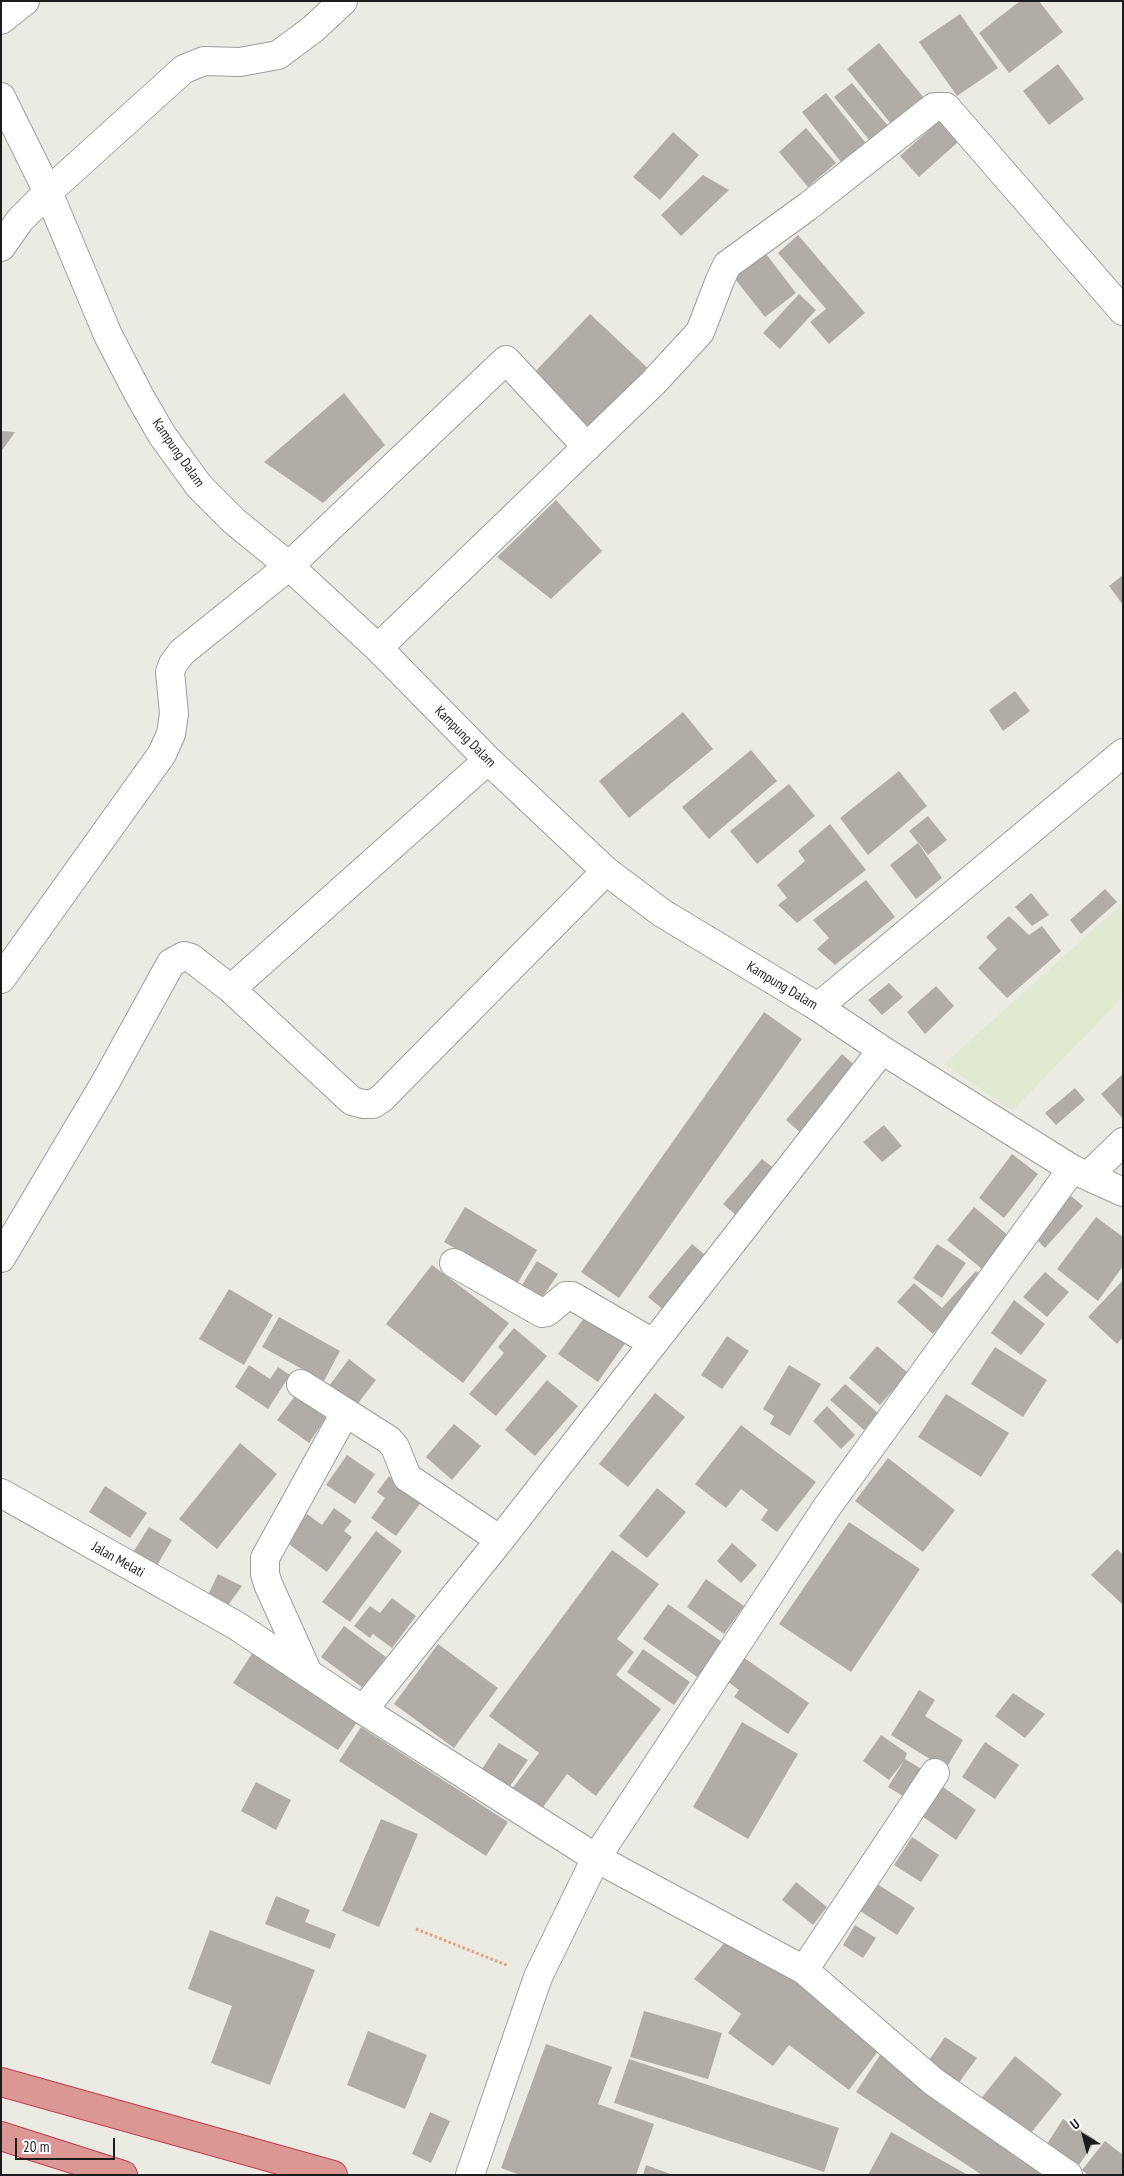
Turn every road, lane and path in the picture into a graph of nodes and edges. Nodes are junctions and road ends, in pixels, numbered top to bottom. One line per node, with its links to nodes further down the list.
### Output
1 (25, 1): 3 (street)
2 (343, 1): 5 (street)
3 (1, 20)
4 (1, 97): 5 (street, Kampung Dalam)
5 (48, 192): 6 (street); 9 (street, Kampung Dalam)
6 (1, 248)
7 (1123, 311): 8 (street)
8 (587, 447): 9 (street); 10 (street)
9 (290, 566): 10 (street, Kampung Dalam); 14 (street)
10 (378, 648): 12 (street, Kampung Dalam)
11 (1123, 754): 16 (street)
12 (488, 760): 13 (street, Kampung Dalam); 15 (street)
13 (606, 871): 15 (street); 16 (street, Kampung Dalam)
14 (1, 979)
15 (231, 989): 21 (street)
16 (818, 1007): 17 (street, Kampung Dalam)
17 (882, 1050): 19 (street, Kampung Dalam); 23 (street)
18 (1123, 1142): 19 (street)
19 (1080, 1173): 20 (street, Kampung Dalam); 31 (street)
20 (1123, 1192)
21 (1, 1258)
22 (454, 1262): 23 (street)
23 (653, 1343): 27 (street)
24 (301, 1384): 25 (street)
25 (345, 1413): 27 (street); 28 (street)
26 (1, 1492): 28 (street, Jalan Melati)
27 (500, 1540): 29 (street)
28 (308, 1673): 29 (street, Jalan Melati)
29 (363, 1710): 31 (street, Jalan Melati)
30 (936, 1773): 33 (street)
31 (596, 1858): 33 (street, Jalan Melati); 34 (street)
32 (416, 1929): 34 (path)
33 (804, 1970): 40 (street, Jalan Melati)
34 (538, 1978): 39 (street)
35 (1, 2082): 38 (highway)
36 (1, 2136): 37 (highway)
37 (123, 2175)
38 (333, 2175)
39 (470, 2175)
40 (1068, 2175)

